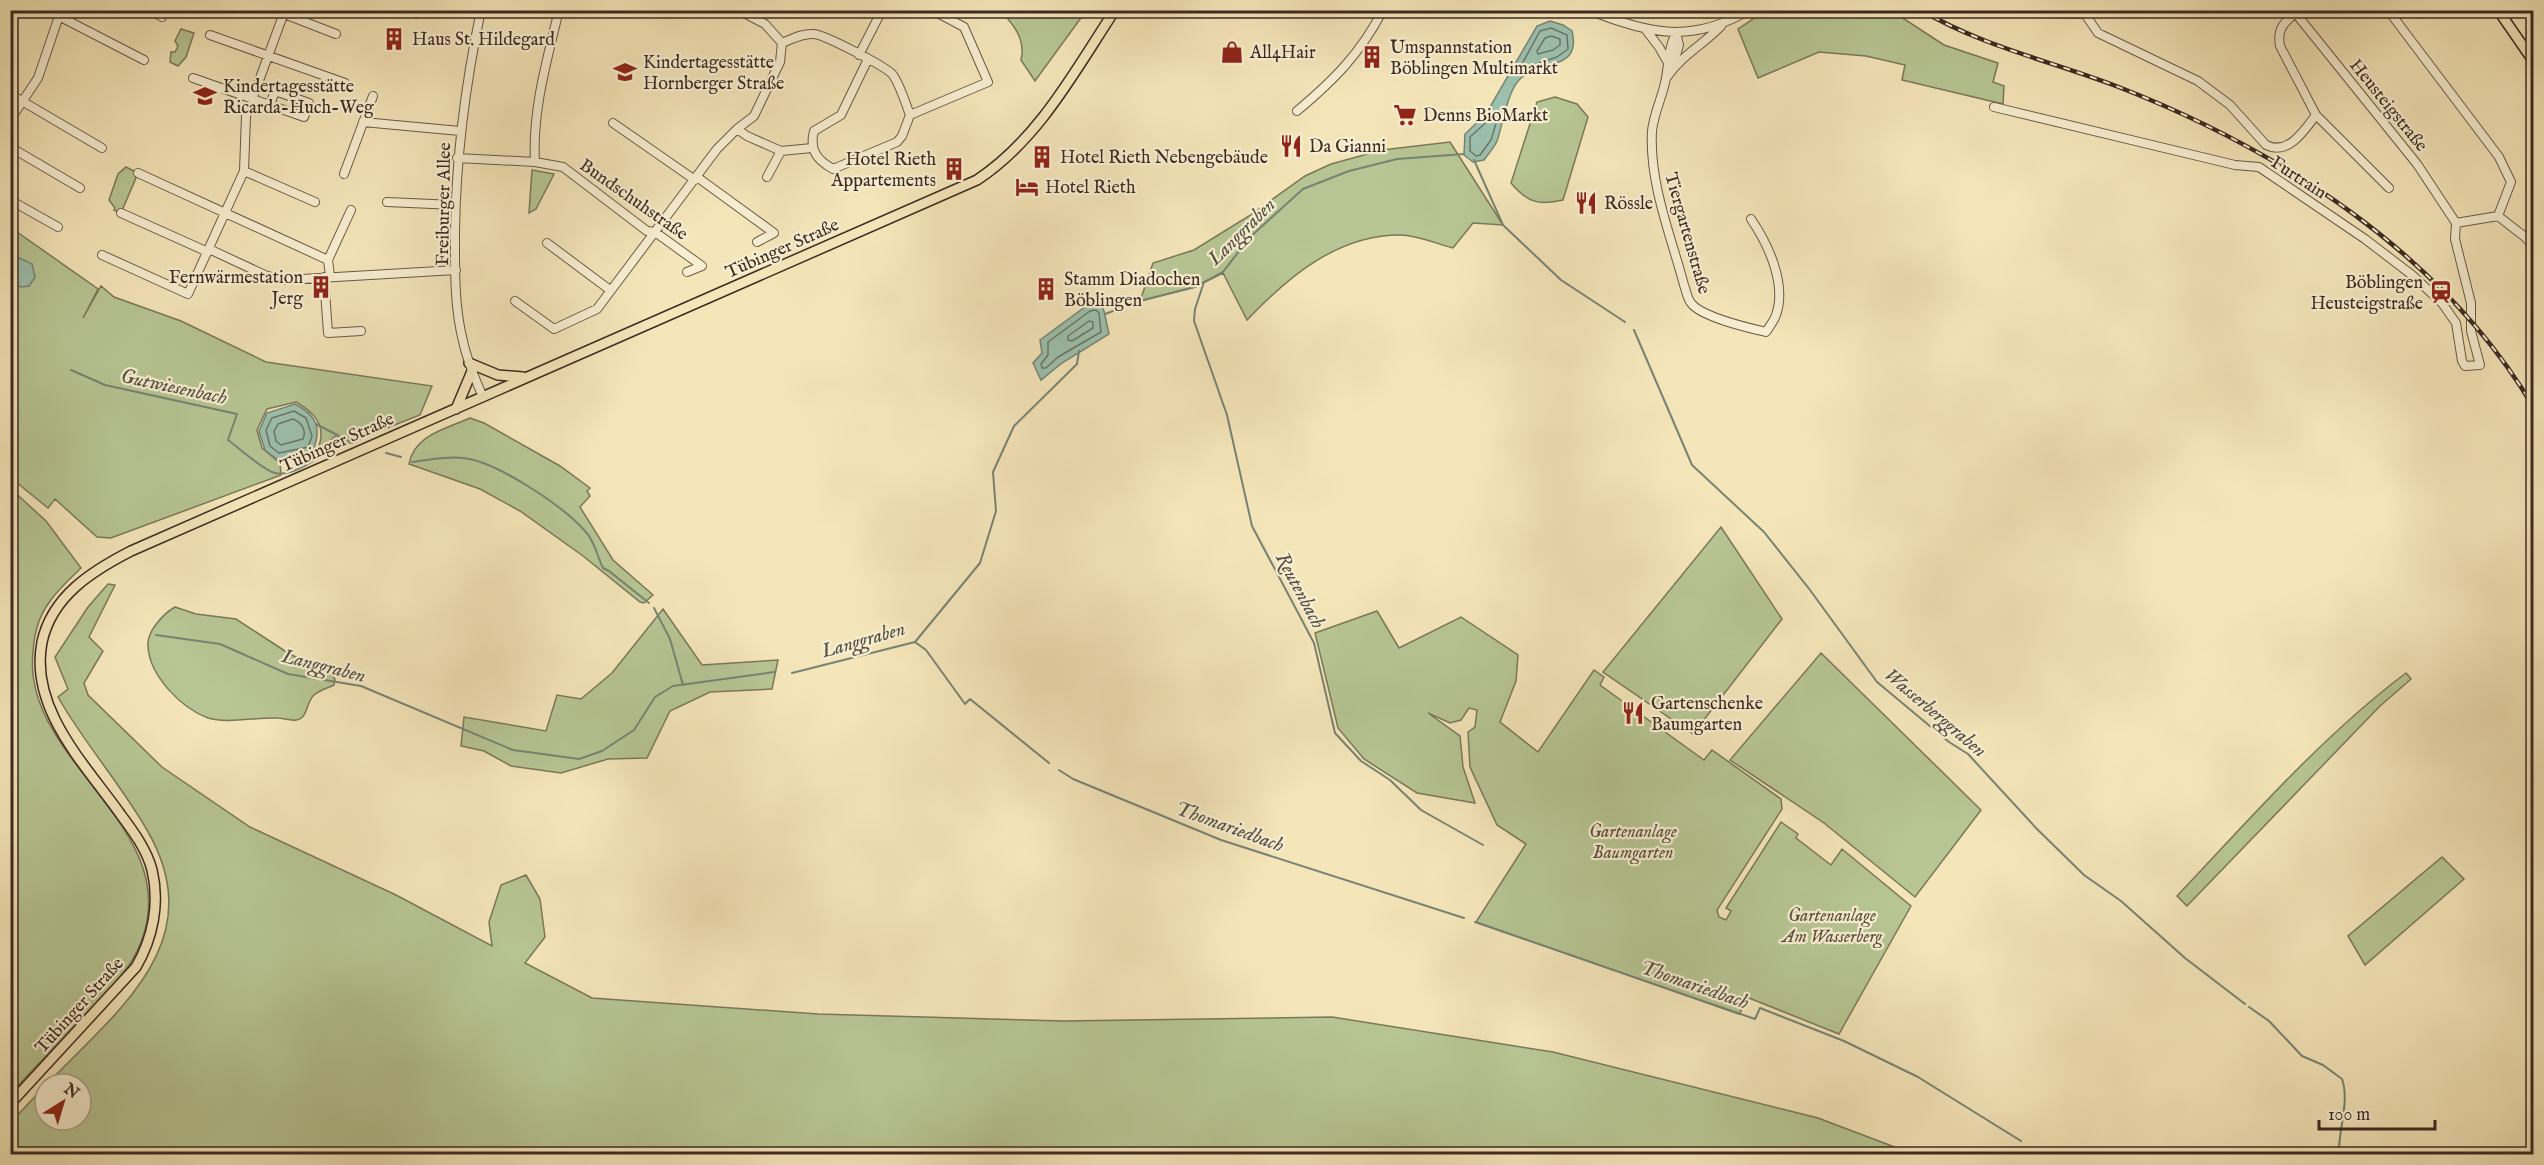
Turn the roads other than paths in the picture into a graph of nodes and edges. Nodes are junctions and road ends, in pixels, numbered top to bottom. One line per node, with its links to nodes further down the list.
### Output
1 (47, 10): 20 (street)
2 (150, 10): 23 (street)
3 (274, 10): 18 (street)
4 (407, 10): 21 (street)
5 (482, 10): 53 (street, Freiburger Allee)
6 (559, 10): 59 (street)
7 (738, 10): 29 (street)
8 (882, 10): 30 (street)
9 (932, 10): 47 (street)
10 (1114, 10): 93 (main road, Tübinger Straße)
11 (1383, 10): 46 (street)
12 (1589, 10): 25 (street)
13 (1749, 10): 24 (street)
14 (2102, 10): 22 (street)
15 (2388, 10): 74 (street)
16 (2498, 10): 35 (main road)
17 (2036, 11): 22 (street)
18 (284, 12): 27 (street); 31 (street)
19 (2294, 12): 48 (street); 76 (street, Heusteigstraße)
20 (60, 13): 33 (street); 43 (street)
21 (416, 14)
22 (2085, 15): 48 (street)
23 (162, 17)
24 (1722, 25): 26 (street); 36 (street, Tiergartenstraße)
25 (1646, 30): 26 (street); 34 (street)
26 (1676, 33): 34 (street, Tiergartenstraße); 36 (street, Tiergartenstraße)
27 (336, 34)
28 (210, 35): 31 (street)
29 (782, 43): 30 (street); 52 (street)
30 (859, 55): 32 (street)
31 (269, 56): 39 (street); 42 (street)
32 (868, 59): 47 (street); 56 (street)
33 (144, 60)
34 (1667, 61): 38 (street, Tiergartenstraße)
35 (2534, 62)
36 (1673, 68): 38 (street, Tiergartenstraße)
37 (193, 78): 42 (street)
38 (1666, 78): 75 (street, Tiergartenstraße)
39 (345, 83)
40 (10, 94): 43 (street)
41 (373, 96): 50 (street)
42 (253, 99): 44 (street); 60 (street)
43 (22, 101): 49 (street); 55 (street)
44 (270, 105): 44 (street)
45 (1994, 107): 91 (street, Furtrain)
46 (1297, 111)
47 (910, 115): 56 (street)
48 (2316, 115): 66 (street)
49 (10, 120)
50 (363, 122): 53 (street); 62 (street)
51 (612, 123): 64 (street)
52 (737, 129): 57 (street); 64 (street)
53 (460, 131): 58 (street, Freiburger Allee)
54 (10, 147): 65 (street)
55 (102, 148)
56 (812, 148): 57 (street)
57 (781, 151): 63 (street)
58 (457, 158): 59 (street, Bundschuhstraße); 70 (street, Freiburger Allee)
59 (535, 162): 78 (street, Bundschuhstraße)
60 (244, 171): 68 (street); 73 (street)
61 (138, 173): 73 (street)
62 (344, 174)
63 (767, 177)
64 (696, 179): 78 (street); 79 (street)
65 (80, 188)
66 (2389, 188)
67 (10, 200): 77 (street)
68 (315, 202)
69 (387, 202): 70 (street)
70 (455, 205): 85 (street, Freiburger Allee)
71 (351, 210): 84 (street)
72 (121, 213): 82 (street)
73 (225, 213): 82 (street); 84 (street)
74 (2498, 216): 76 (street); 81 (street)
75 (1751, 219)
76 (2456, 223): 91 (street, Heusteigstraße)
77 (58, 227)
78 (655, 232): 86 (street, Bundschuhstraße); 88 (street)
79 (757, 242)
80 (548, 243): 88 (street)
81 (2534, 247)
82 (208, 251): 83 (street); 87 (street)
83 (102, 255)
84 (328, 260): 87 (street)
85 (456, 270): 87 (street); 92 (street, Freiburger Allee)
86 (687, 272)
87 (327, 277): 90 (street)
88 (610, 290): 89 (street)
89 (514, 301)
90 (361, 331)
91 (2480, 365)
92 (471, 367): 93 (main road); 94 (street, Freiburger Allee); 95 (main road)
93 (525, 377): 94 (main road, Tübinger Straße)
94 (483, 397): 95 (main road, Tübinger Straße)
95 (456, 409): 96 (main road, Tübinger Straße)
96 (10, 1104)

